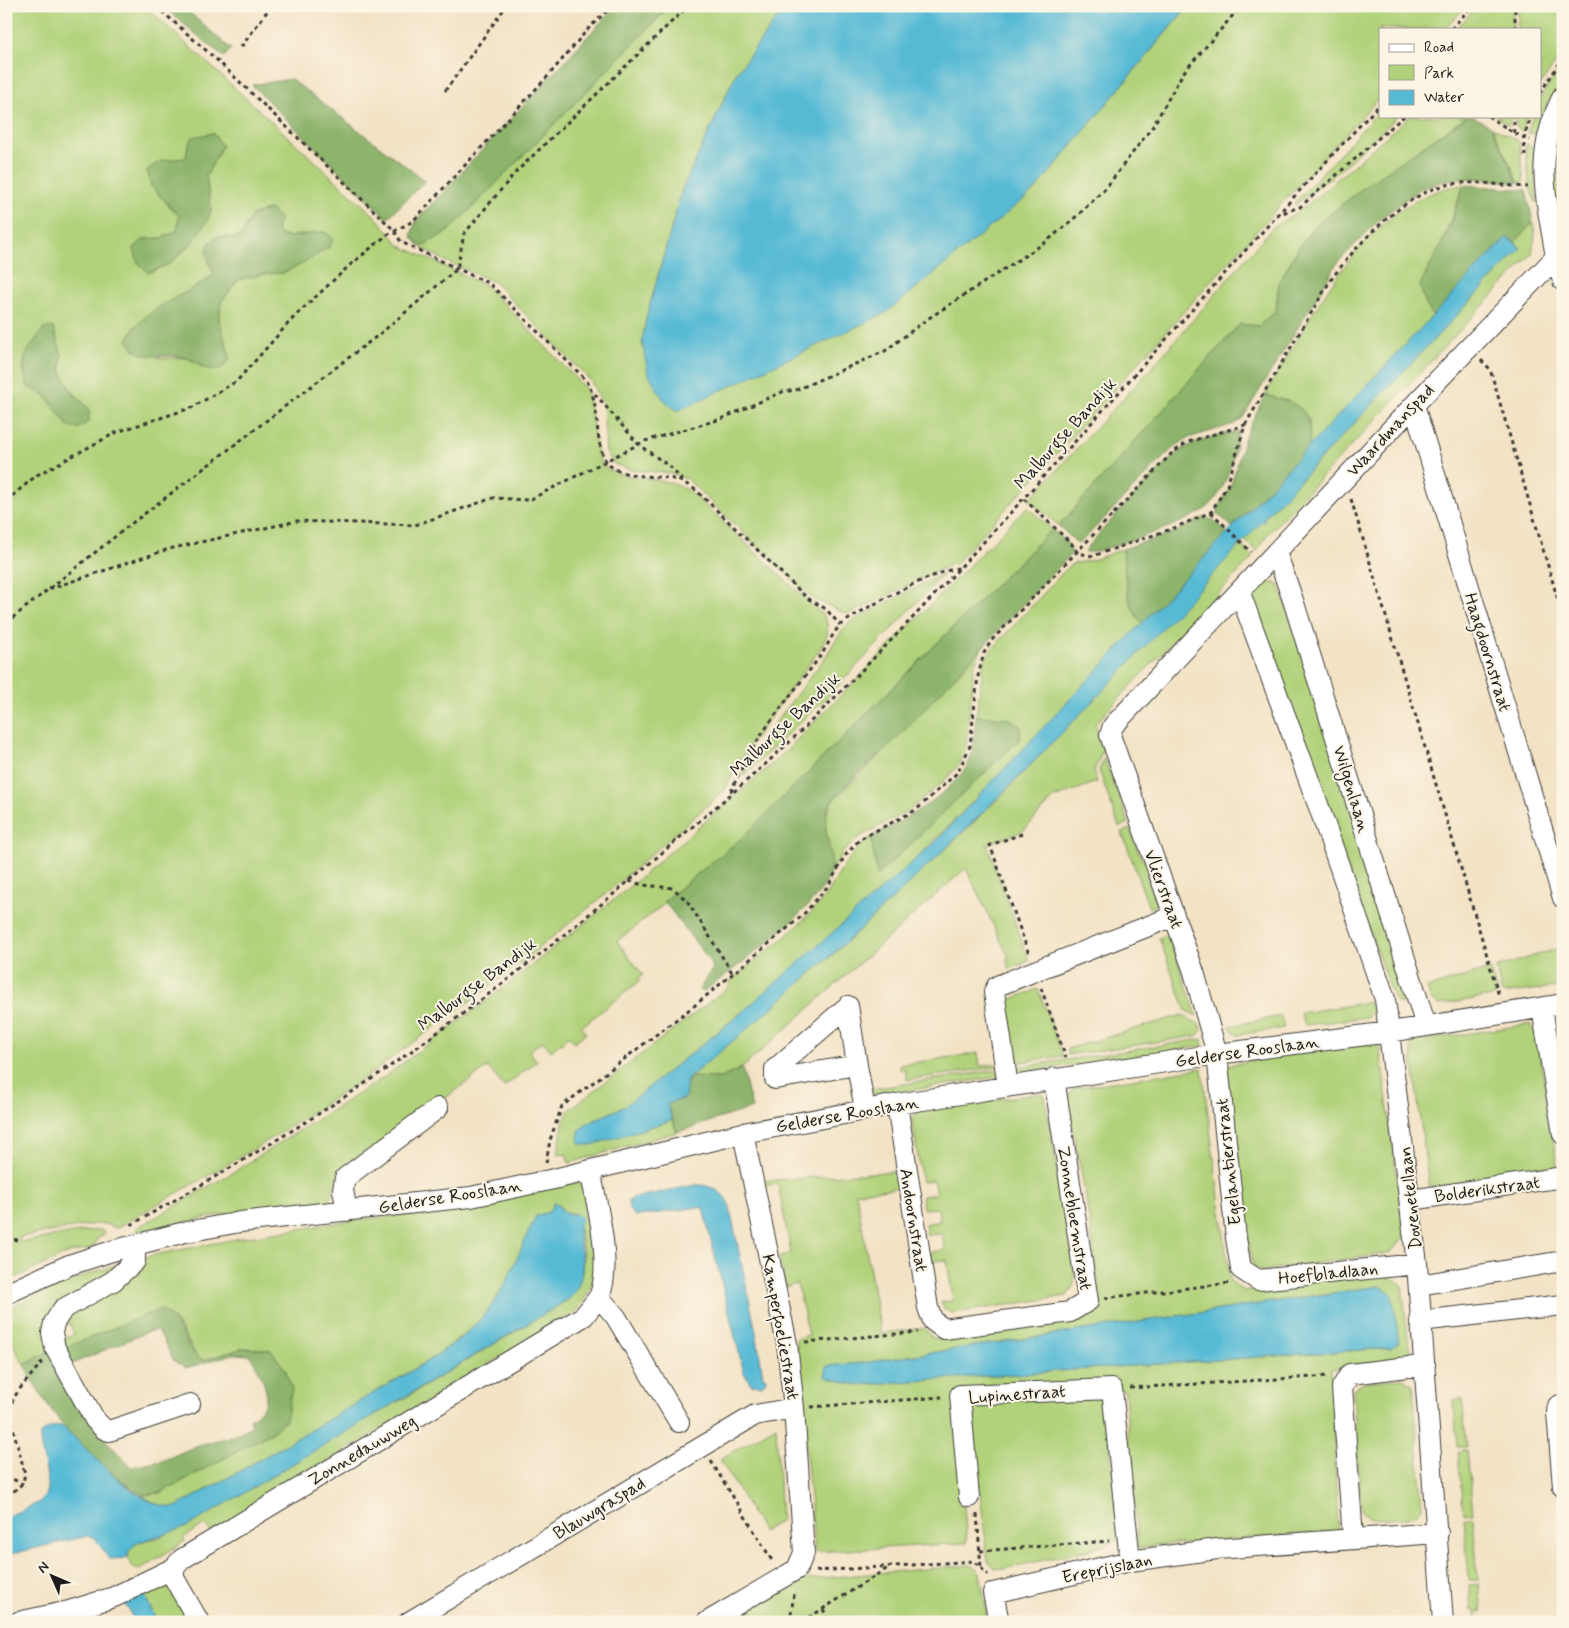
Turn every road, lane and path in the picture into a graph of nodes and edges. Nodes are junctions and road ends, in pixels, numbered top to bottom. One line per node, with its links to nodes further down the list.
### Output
1 (156, 6): 26 (path)
2 (271, 6): 11 (path)
3 (506, 6): 13 (path)
4 (612, 6): 26 (path)
5 (688, 6): 28 (path)
6 (1241, 6): 34 (path)
7 (1472, 6): 9 (path)
8 (1515, 6): 10 (path)
9 (1452, 28)
10 (1515, 28)
11 (240, 47)
12 (1563, 58): 14 (path)
13 (445, 91)
14 (1542, 91)
15 (1563, 96): 23 (street)
16 (1379, 105): 25 (path, Malburgse Bandijk)
17 (1402, 118): 25 (path)
18 (1491, 118): 21 (path)
19 (1514, 118): 21 (path)
20 (1530, 118): 22 (path)
21 (1514, 133): 22 (path)
22 (1524, 137): 23 (path)
23 (1545, 146): 27 (street)
24 (1529, 187): 33 (path)
25 (1275, 215): 38 (path, Malburgse Bandijk)
26 (394, 230): 28 (path); 39 (path)
27 (1559, 253): 29 (street); 32 (street, Waardmanspad)
28 (457, 269): 31 (path); 45 (path)
29 (1563, 281)
30 (1481, 360): 47 (path)
31 (592, 390): 34 (path); 35 (path)
32 (1414, 405): 42 (street, Waardmanspad); 54 (street, Haagdoornstraat)
33 (1244, 426): 40 (path); 43 (path)
34 (639, 445): 35 (path); 36 (path)
35 (607, 461): 36 (path); 45 (path)
36 (686, 484): 49 (path)
37 (1351, 498): 60 (path)
38 (1024, 499): 43 (path); 44 (path, Malburgse Bandijk)
39 (6, 501)
40 (1211, 512): 41 (path); 43 (path)
41 (1250, 550)
42 (1276, 552): 46 (street, Waardmanspad); 61 (street, Wilgenlaan)
43 (1078, 553): 57 (path)
44 (959, 568): 49 (path); 51 (path, Malburgse Bandijk)
45 (48, 589): 48 (path)
46 (1240, 593): 50 (street, Waardmanspad); 62 (street, Wilgenlaan)
47 (1563, 617)
48 (6, 623)
49 (840, 625): 51 (path)
50 (1113, 726): 55 (street, Vlierstraat)
51 (731, 793): 53 (path, Malburgse Bandijk)
52 (1022, 834): 56 (path)
53 (629, 881): 57 (path); 81 (path, Malburgse Bandijk)
54 (1563, 898)
55 (1174, 916): 56 (street); 63 (street, Vlierstraat)
56 (1035, 969): 64 (path); 67 (street)
57 (733, 974): 75 (path)
58 (1563, 1004): 59 (street, Gelderse Rooslaan)
59 (1542, 1008): 60 (street, Gelderse Rooslaan); 72 (street)
60 (1504, 1014): 61 (street, Gelderse Rooslaan)
61 (1426, 1026): 62 (street, Gelderse Rooslaan)
62 (1390, 1032): 63 (street, Gelderse Rooslaan); 76 (street, Dovenetellaan)
63 (1218, 1054): 66 (street, Gelderse Rooslaan); 84 (street, Egelantierstraat)
64 (1066, 1058)
65 (857, 1065): 70 (street)
66 (1054, 1078): 67 (street, Gelderse Rooslaan); 89 (street, Zonnebloemstraat)
67 (1008, 1086): 68 (street, Gelderse Rooslaan)
68 (897, 1104): 70 (street, Gelderse Rooslaan); 92 (street, Andoornstraat)
69 (438, 1108): 77 (street)
70 (865, 1110): 71 (street, Gelderse Rooslaan)
71 (743, 1133): 73 (street, Gelderse Rooslaan); 93 (street, Kamperfoeliestraat)
72 (1563, 1134)
73 (590, 1170): 75 (street, Gelderse Rooslaan); 88 (street, Zonnedauwweg)
74 (1563, 1177): 76 (street, Bolderikstraat)
75 (543, 1181): 77 (street, Gelderse Rooslaan)
76 (1411, 1200): 83 (street, Dovenetellaan)
77 (348, 1211): 80 (street, Gelderse Rooslaan)
78 (6, 1239): 79 (path)
79 (19, 1240)
80 (135, 1246): 81 (street, Gelderse Rooslaan); 94 (street)
81 (112, 1251): 87 (street, Gelderse Rooslaan)
82 (1563, 1261): 86 (street)
83 (1417, 1264): 85 (street, Hoefbladlaan); 86 (street, Dovenetellaan)
84 (1241, 1269): 85 (street, Hoefbladlaan)
85 (1258, 1280): 89 (path)
86 (1419, 1285): 91 (street, Dovenetellaan)
87 (6, 1294)
88 (599, 1298): 103 (street); 117 (street, Zonnedauwweg)
89 (1088, 1300): 92 (street, Zonnebloemstraat)
90 (1563, 1305): 91 (street)
91 (1420, 1321): 95 (street, Dovenetellaan)
92 (944, 1330): 93 (path)
93 (787, 1344): 102 (street, Kamperfoeliestraat)
94 (55, 1348): 99 (street); 101 (path)
95 (1425, 1365): 96 (street); 110 (street, Dovenetellaan)
96 (1350, 1374): 97 (path); 111 (street)
97 (1112, 1389): 98 (street, Lupinestraat); 112 (street)
98 (960, 1395): 102 (path); 109 (street, Lupinestraat)
99 (190, 1404)
100 (1563, 1404): 107 (street)
101 (7, 1408): 106 (path)
102 (794, 1408): 104 (street, Blauwgraspad); 115 (street, Kamperfoeliestraat)
103 (679, 1422)
104 (703, 1446): 115 (path); 125 (street, Blauwgraspad)
105 (6, 1476): 106 (path)
106 (23, 1484): 108 (path)
107 (1563, 1487)
108 (6, 1495)
109 (969, 1497): 113 (path)
110 (1438, 1533): 111 (street, Ereprijslaan); 131 (street, Dovenetellaan)
111 (1354, 1538): 114 (street, Ereprijslaan)
112 (1127, 1540): 113 (path); 114 (street)
113 (980, 1550): 118 (path)
114 (1130, 1561): 119 (street, Ereprijslaan)
115 (795, 1566): 116 (path); 122 (path); 126 (street)
116 (892, 1566): 118 (path); 120 (path)
117 (174, 1568): 121 (street, Zonnedauwweg); 124 (street)
118 (981, 1568): 119 (path)
119 (993, 1593): 130 (street)
120 (823, 1609): 128 (path); 129 (path)
121 (72, 1616): 123 (street, Zonnedauwweg)
122 (790, 1620): 127 (path)
123 (18, 1622)
124 (199, 1622)
125 (409, 1622)
126 (707, 1622)
127 (785, 1622)
128 (802, 1622)
129 (829, 1622)
130 (999, 1622)
131 (1444, 1622)

